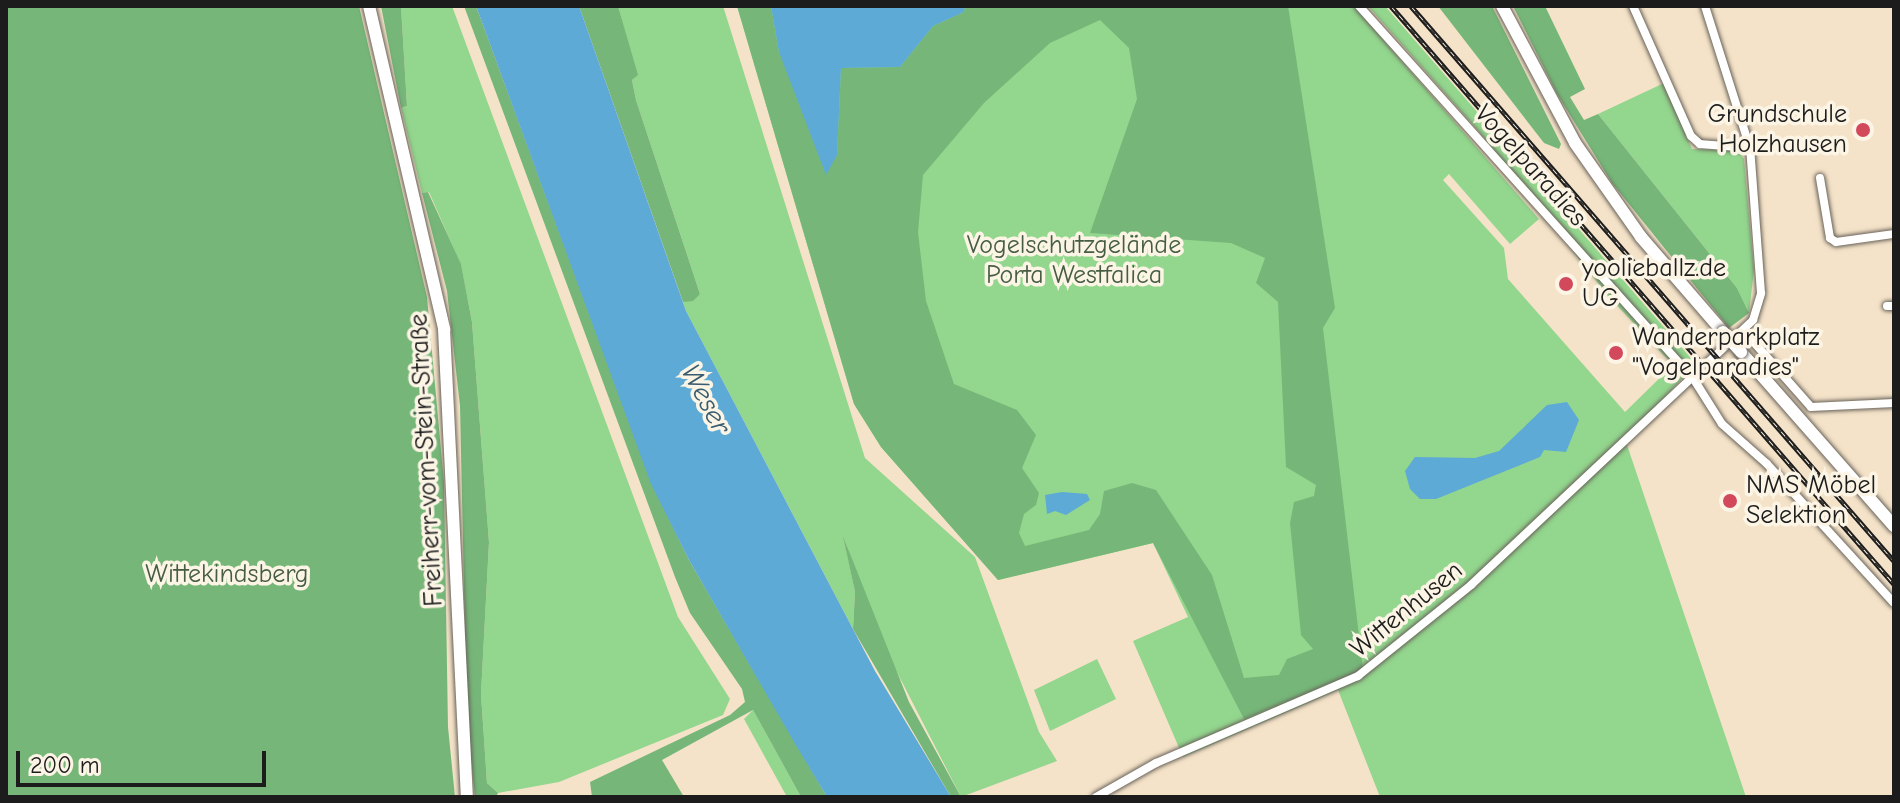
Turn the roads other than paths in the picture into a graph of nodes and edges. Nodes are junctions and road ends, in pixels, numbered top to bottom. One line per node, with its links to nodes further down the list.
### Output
1 (371, 6): 14 (main road, Freiherr-vom-Stein-Straße)
2 (1359, 6): 10 (street, Vogelparadies)
3 (1502, 6): 12 (main road, bridge)
4 (1633, 6): 6 (street)
5 (1705, 6): 6 (street)
6 (1750, 148): 9 (street)
7 (1820, 178): 8 (street)
8 (1894, 234)
9 (1744, 331): 10 (street, Wittenhusen); 11 (street)
10 (1693, 378): 13 (street, Vogelparadies); 15 (street, Wittenhusen)
11 (1894, 403)
12 (1894, 526)
13 (1894, 603)
14 (467, 797)
15 (1096, 797)

